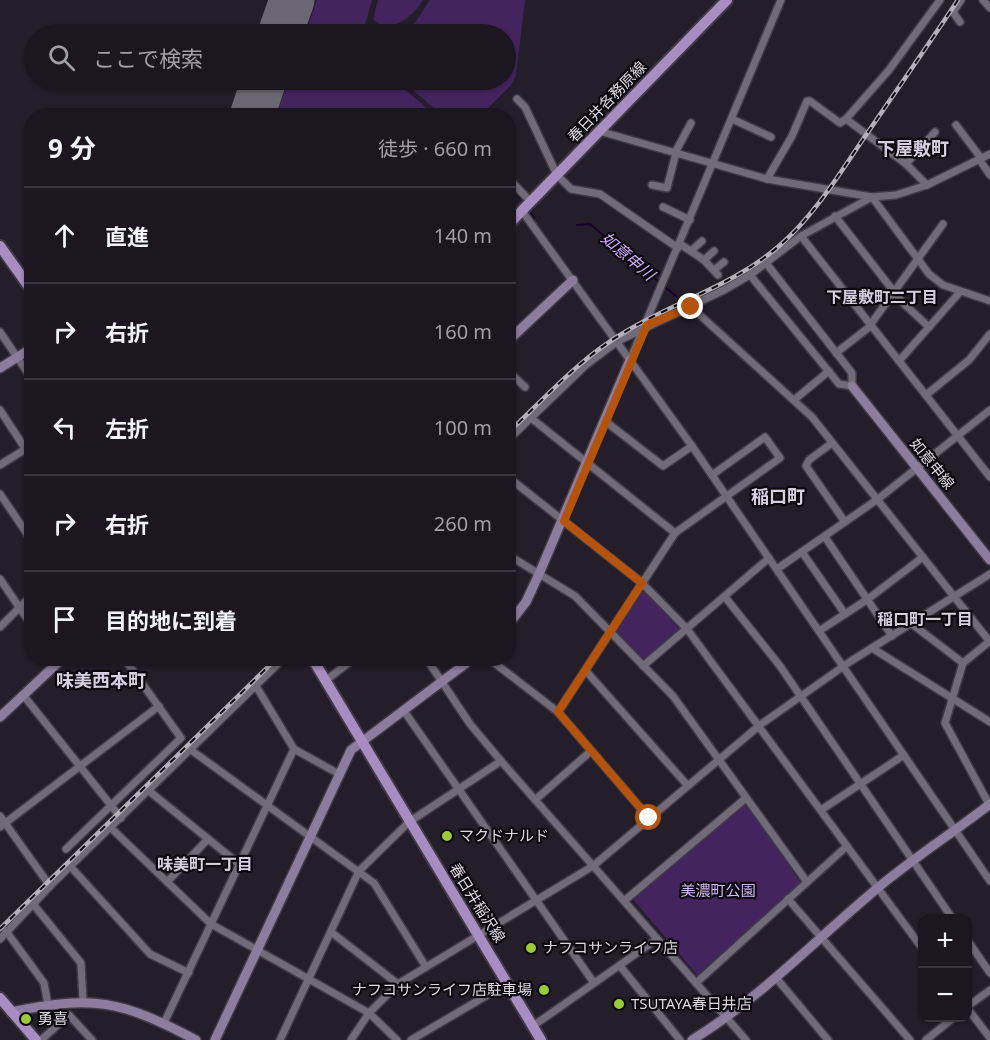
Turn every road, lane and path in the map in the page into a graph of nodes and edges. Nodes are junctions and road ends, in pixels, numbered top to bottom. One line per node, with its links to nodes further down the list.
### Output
1 (727, 0): 13 (main road, 春日井各務原線)
2 (781, 0): 9 (street)
3 (940, 0): 10 (street)
4 (961, 0): 7 (street)
5 (983, 0): 6 (street)
6 (990, 8)
7 (960, 22)
8 (517, 99): 21 (street)
9 (732, 119): 15 (street); 20 (street)
10 (846, 119): 19 (street); 23 (street)
11 (691, 123): 17 (street)
12 (956, 125): 18 (street)
13 (599, 131): 17 (street); 21 (main road, 春日井各務原線)
14 (935, 132): 19 (street)
15 (771, 137)
16 (990, 154): 18 (street)
17 (678, 155): 20 (street); 24 (street)
18 (980, 159): 22 (street); 25 (street)
19 (906, 164): 25 (street)
20 (713, 165): 23 (street); 33 (street)
21 (557, 175): 28 (main road, 春日井各務原線); 38 (street)
22 (990, 175)
23 (767, 179): 27 (street)
24 (652, 185)
25 (927, 185): 27 (street)
26 (516, 186): 28 (street)
27 (872, 197): 31 (street); 41 (street)
28 (531, 202): 30 (main road, 春日井各務原線)
29 (663, 207): 33 (street)
30 (522, 211): 32 (main road, 春日井各務原線); 47 (street)
31 (835, 216): 35 (street); 48 (street)
32 (516, 217)
33 (690, 220): 38 (street)
34 (942, 224): 41 (street)
35 (801, 236): 44 (street); 52 (street)
36 (702, 241): 39 (street)
37 (0, 246): 46 (main road)
38 (679, 246): 39 (street); 53 (street)
39 (691, 251): 42 (street)
40 (714, 251): 42 (street)
41 (917, 259): 48 (street); 49 (street)
42 (704, 260): 43 (street)
43 (724, 262)
44 (766, 263): 45 (street); 60 (street)
45 (750, 275): 51 (street); 66 (street)
46 (24, 280)
47 (573, 280): 56 (street); 58 (street)
48 (894, 292): 52 (street); 54 (street)
49 (960, 292): 50 (street); 54 (street)
50 (990, 301)
51 (691, 307): 53 (street); 71 (street)
52 (871, 324): 60 (street); 63 (street)
53 (647, 325): 58 (street); 62 (street)
54 (929, 327): 63 (street)
55 (0, 332): 61 (street)
56 (516, 333)
57 (990, 334): 70 (street)
58 (618, 341): 62 (street); 74 (street)
59 (24, 353): 61 (street)
60 (836, 353): 68 (street)
61 (17, 357): 64 (street); 65 (street)
62 (630, 360): 75 (street); 80 (street)
63 (899, 362): 70 (street)
64 (24, 367)
65 (0, 368)
66 (829, 371): 68 (street); 71 (street)
67 (516, 379): 69 (street)
68 (852, 386): 84 (street, 如意申線)
69 (525, 387)
70 (926, 395): 77 (street)
71 (794, 400): 79 (street)
72 (0, 410): 78 (street)
73 (990, 410): 77 (street)
74 (531, 418): 76 (street); 82 (street)
75 (605, 421): 80 (street); 82 (street)
76 (516, 432)
77 (957, 436): 84 (street); 86 (street)
78 (24, 442)
79 (832, 443): 90 (street); 92 (street)
80 (692, 446): 85 (street)
81 (24, 450): 83 (street)
82 (587, 464): 91 (street); 94 (street)
83 (0, 465)
84 (917, 469): 90 (street); 100 (street, 如意申線)
85 (712, 475): 89 (street); 89 (street)
86 (990, 477)
87 (516, 483): 91 (street)
88 (0, 494): 93 (street)
89 (726, 496): 94 (street); 98 (street)
90 (878, 499): 92 (street); 97 (street)
91 (564, 521): 102 (street); 105 (street)
92 (845, 522): 95 (street)
93 (24, 525)
94 (675, 533): 105 (street)
95 (825, 537): 96 (street); 108 (street)
96 (802, 552): 101 (street); 111 (street)
97 (923, 557): 106 (street); 108 (street)
98 (769, 558): 101 (street); 107 (street)
99 (516, 560): 102 (street)
100 (990, 560)
101 (777, 569): 117 (street)
102 (540, 574): 113 (street); 118 (street)
103 (990, 574): 106 (street)
104 (0, 579): 110 (street)
105 (642, 583): 116 (street); 118 (street)
106 (954, 596): 114 (street); 120 (street)
107 (725, 597): 116 (street); 138 (street)
108 (868, 599): 111 (street); 119 (street)
109 (24, 603): 110 (street)
110 (19, 608): 112 (street); 115 (street)
111 (845, 614): 117 (street)
112 (24, 615)
113 (516, 615)
114 (912, 624): 119 (street); 122 (street)
115 (0, 627)
116 (687, 629): 131 (street); 145 (street)
117 (819, 631): 132 (street)
118 (610, 632): 131 (street); 133 (street)
119 (892, 636): 121 (street)
120 (990, 641): 122 (street)
121 (872, 648): 132 (street); 139 (street)
122 (963, 663): 139 (street)
123 (52, 666): 137 (street)
124 (130, 666): 140 (street)
125 (276, 666): 136 (street)
126 (317, 666): 134 (main road, 春日井稲沢線)
127 (345, 666): 134 (street)
128 (431, 666): 135 (street)
129 (462, 666): 135 (street)
130 (498, 666): 142 (street)
131 (643, 666): 151 (street)
132 (844, 668): 138 (street); 150 (street)
133 (586, 671): 142 (street); 156 (street)
134 (325, 681): 146 (main road, 春日井稲沢線)
135 (441, 682): 141 (street); 152 (street)
136 (256, 686): 147 (street); 148 (street)
137 (24, 696): 143 (street); 153 (street)
138 (801, 697): 145 (street); 155 (street)
139 (952, 699): 144 (street); 162 (street)
140 (159, 706): 153 (street); 163 (street)
141 (405, 711): 146 (street); 157 (street)
142 (558, 712): 149 (street)
143 (0, 717)
144 (990, 722)
145 (760, 725): 151 (street); 164 (street)
146 (361, 742): 154 (street); 168 (main road, 春日井稲沢線)
147 (294, 749): 154 (street); 161 (street)
148 (192, 750): 158 (street); 161 (street)
149 (591, 751): 160 (street); 166 (street)
150 (903, 754): 155 (street); 170 (street)
151 (719, 760): 156 (street); 159 (street)
152 (501, 761): 157 (street); 160 (street)
153 (79, 767): 163 (street); 167 (street)
154 (339, 774): 171 (street)
155 (860, 784): 164 (street); 175 (street)
156 (688, 786): 166 (street)
157 (458, 789): 168 (street); 186 (street)
158 (149, 791): 165 (street); 172 (street)
159 (746, 798): 182 (street); 187 (street)
160 (535, 800): 178 (street)
161 (267, 805): 171 (street); 176 (street)
162 (990, 805): 170 (street)
163 (109, 806): 165 (street); 174 (street)
164 (821, 810): 173 (street)
165 (121, 818): 169 (street)
166 (649, 818): 178 (street)
167 (2, 822): 183 (street)
168 (409, 822): 179 (street); 193 (main road, 春日井稲沢線)
169 (111, 828): 177 (street); 181 (street)
170 (956, 830): 175 (street); 180 (street)
171 (310, 836): 179 (street); 199 (street)
172 (208, 839): 176 (street); 181 (street)
173 (847, 846): 182 (street); 184 (street)
174 (66, 849)
175 (912, 860): 184 (street); 189 (street)
176 (239, 864): 190 (street)
177 (70, 866): 183 (street); 202 (street)
178 (593, 866): 186 (street); 187 (street)
179 (359, 871): 192 (street); 201 (street)
180 (990, 881)
181 (167, 882): 190 (street)
182 (807, 882): 185 (street)
183 (50, 886): 188 (street)
184 (878, 887): 194 (street); 197 (street)
185 (788, 899): 194 (street); 208 (street)
186 (537, 901): 193 (street); 207 (street)
187 (624, 901): 196 (street)
188 (33, 904): 191 (street); 212 (street)
189 (949, 914)
190 (211, 924): 199 (street); 202 (street)
191 (6, 931): 195 (street); 215 (street)
192 (331, 932): 204 (street); 209 (street)
193 (480, 936): 201 (street); 206 (main road, 春日井稲沢線)
194 (822, 937): 205 (street); 239 (street)
195 (0, 939)
196 (657, 939): 200 (street); 208 (street)
197 (918, 942)
198 (972, 947): 203 (street)
199 (258, 951): 204 (street); 229 (street)
200 (620, 966): 207 (street); 235 (street)
201 (426, 967): 209 (street)
202 (189, 973): 222 (street)
203 (990, 973)
204 (308, 978): 217 (street); 230 (street)
205 (777, 979): 220 (street); 238 (street)
206 (508, 983): 223 (main road, 春日井稲沢線); 233 (street)
207 (594, 983): 223 (street)
208 (696, 983): 220 (street)
209 (398, 984): 217 (street)
210 (990, 990): 214 (street)
211 (0, 998): 216 (main road)
212 (83, 1001): 213 (street); 222 (street)
213 (69, 1002): 215 (street); 219 (street)
214 (972, 1004)
215 (48, 1005): 216 (street)
216 (11, 1012): 225 (main road)
217 (369, 1013): 231 (street); 232 (street)
218 (972, 1013): 224 (street)
219 (69, 1015): 226 (street); 227 (street)
220 (727, 1018): 236 (street); 237 (street)
221 (947, 1022): 240 (street)
222 (164, 1023): 228 (street)
223 (533, 1026): 234 (main road, 春日井稲沢線)
224 (990, 1038)
225 (36, 1040)
226 (41, 1040)
227 (92, 1040)
228 (196, 1040)
229 (215, 1040)
230 (280, 1040)
231 (351, 1040)
232 (397, 1040)
233 (411, 1040)
234 (541, 1040)
235 (680, 1040)
236 (692, 1040)
237 (746, 1040)
238 (828, 1040)
239 (910, 1040)
240 (926, 1040)

